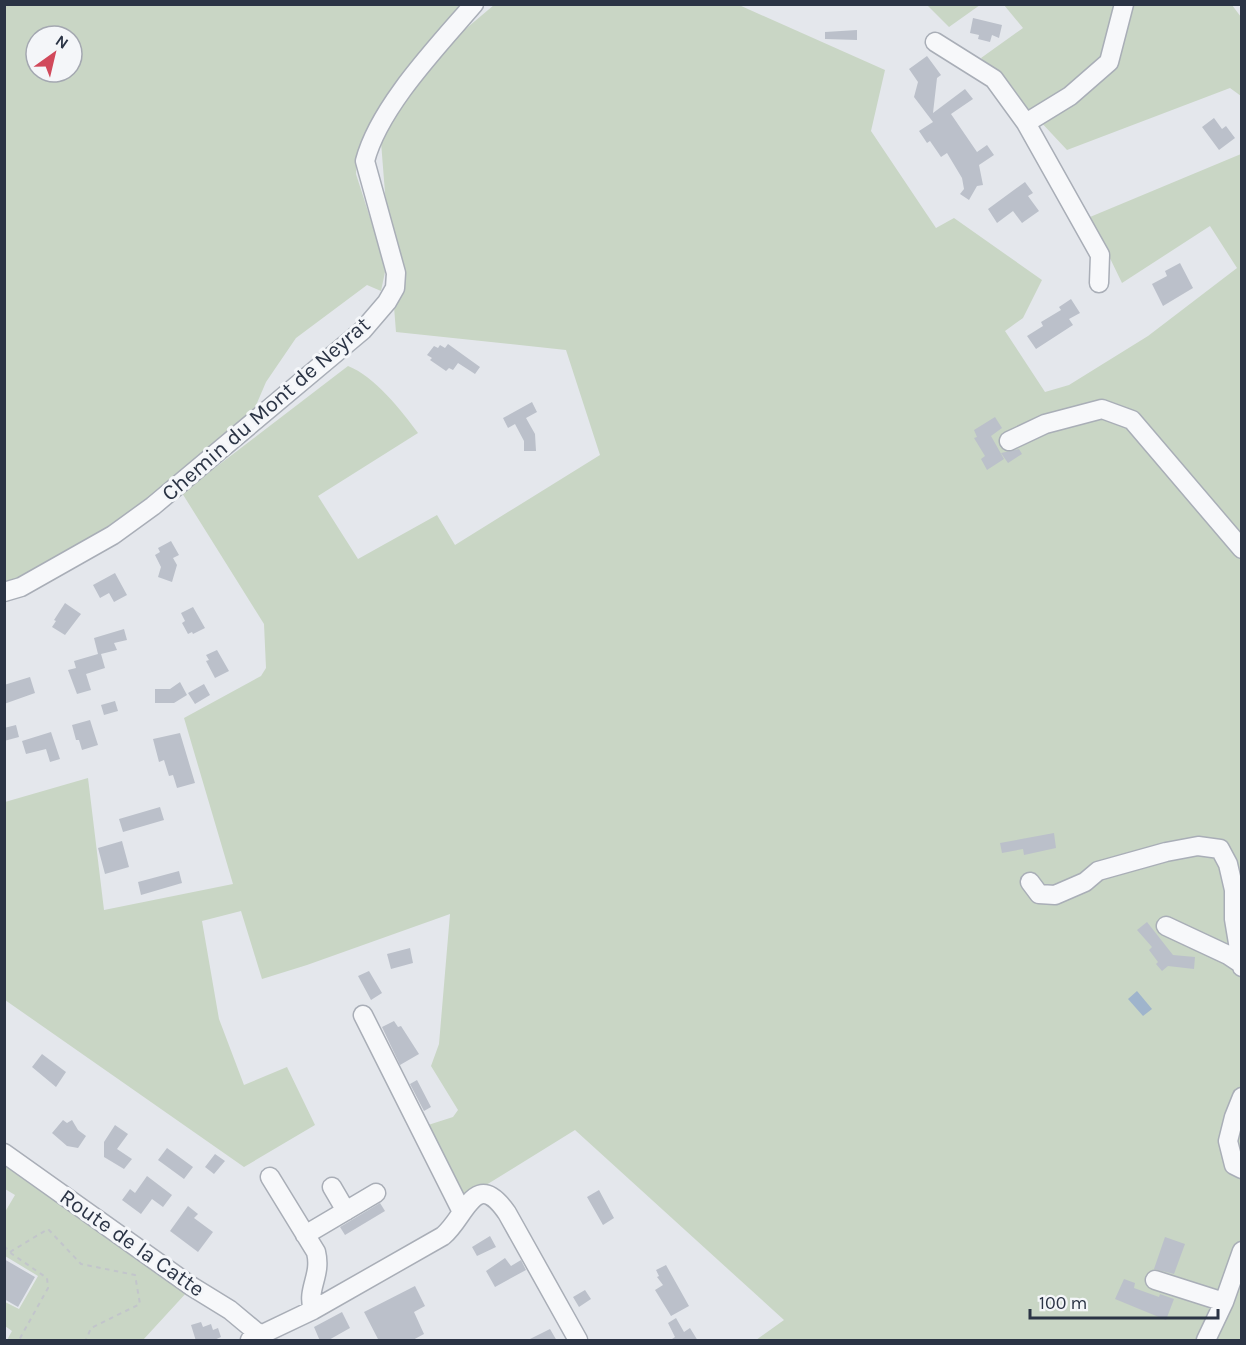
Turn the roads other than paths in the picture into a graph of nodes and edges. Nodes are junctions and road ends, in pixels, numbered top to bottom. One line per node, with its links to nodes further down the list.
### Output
1 (474, 4): 8 (street, Chemin du Mont de Neyrat)
2 (1124, 4): 4 (street)
3 (934, 42): 4 (street)
4 (1026, 123): 5 (street)
5 (1099, 284)
6 (1009, 441): 7 (street)
7 (1242, 549)
8 (4, 592)
9 (1029, 882): 11 (street)
10 (1166, 926): 11 (street)
11 (1241, 965)
12 (363, 1016): 20 (street)
13 (1242, 1097): 15 (street)
14 (5, 1154): 26 (street, Route de la Catte)
15 (1242, 1169)
16 (270, 1177): 21 (street)
17 (332, 1186): 19 (street)
18 (376, 1193): 19 (street)
19 (346, 1211): 21 (street)
20 (462, 1212): 25 (street); 27 (street)
21 (306, 1235): 25 (street)
22 (1242, 1251): 24 (street)
23 (1155, 1280): 24 (street)
24 (1224, 1302): 28 (street)
25 (312, 1310): 26 (street)
26 (258, 1339)
27 (578, 1341)
28 (1206, 1341)

